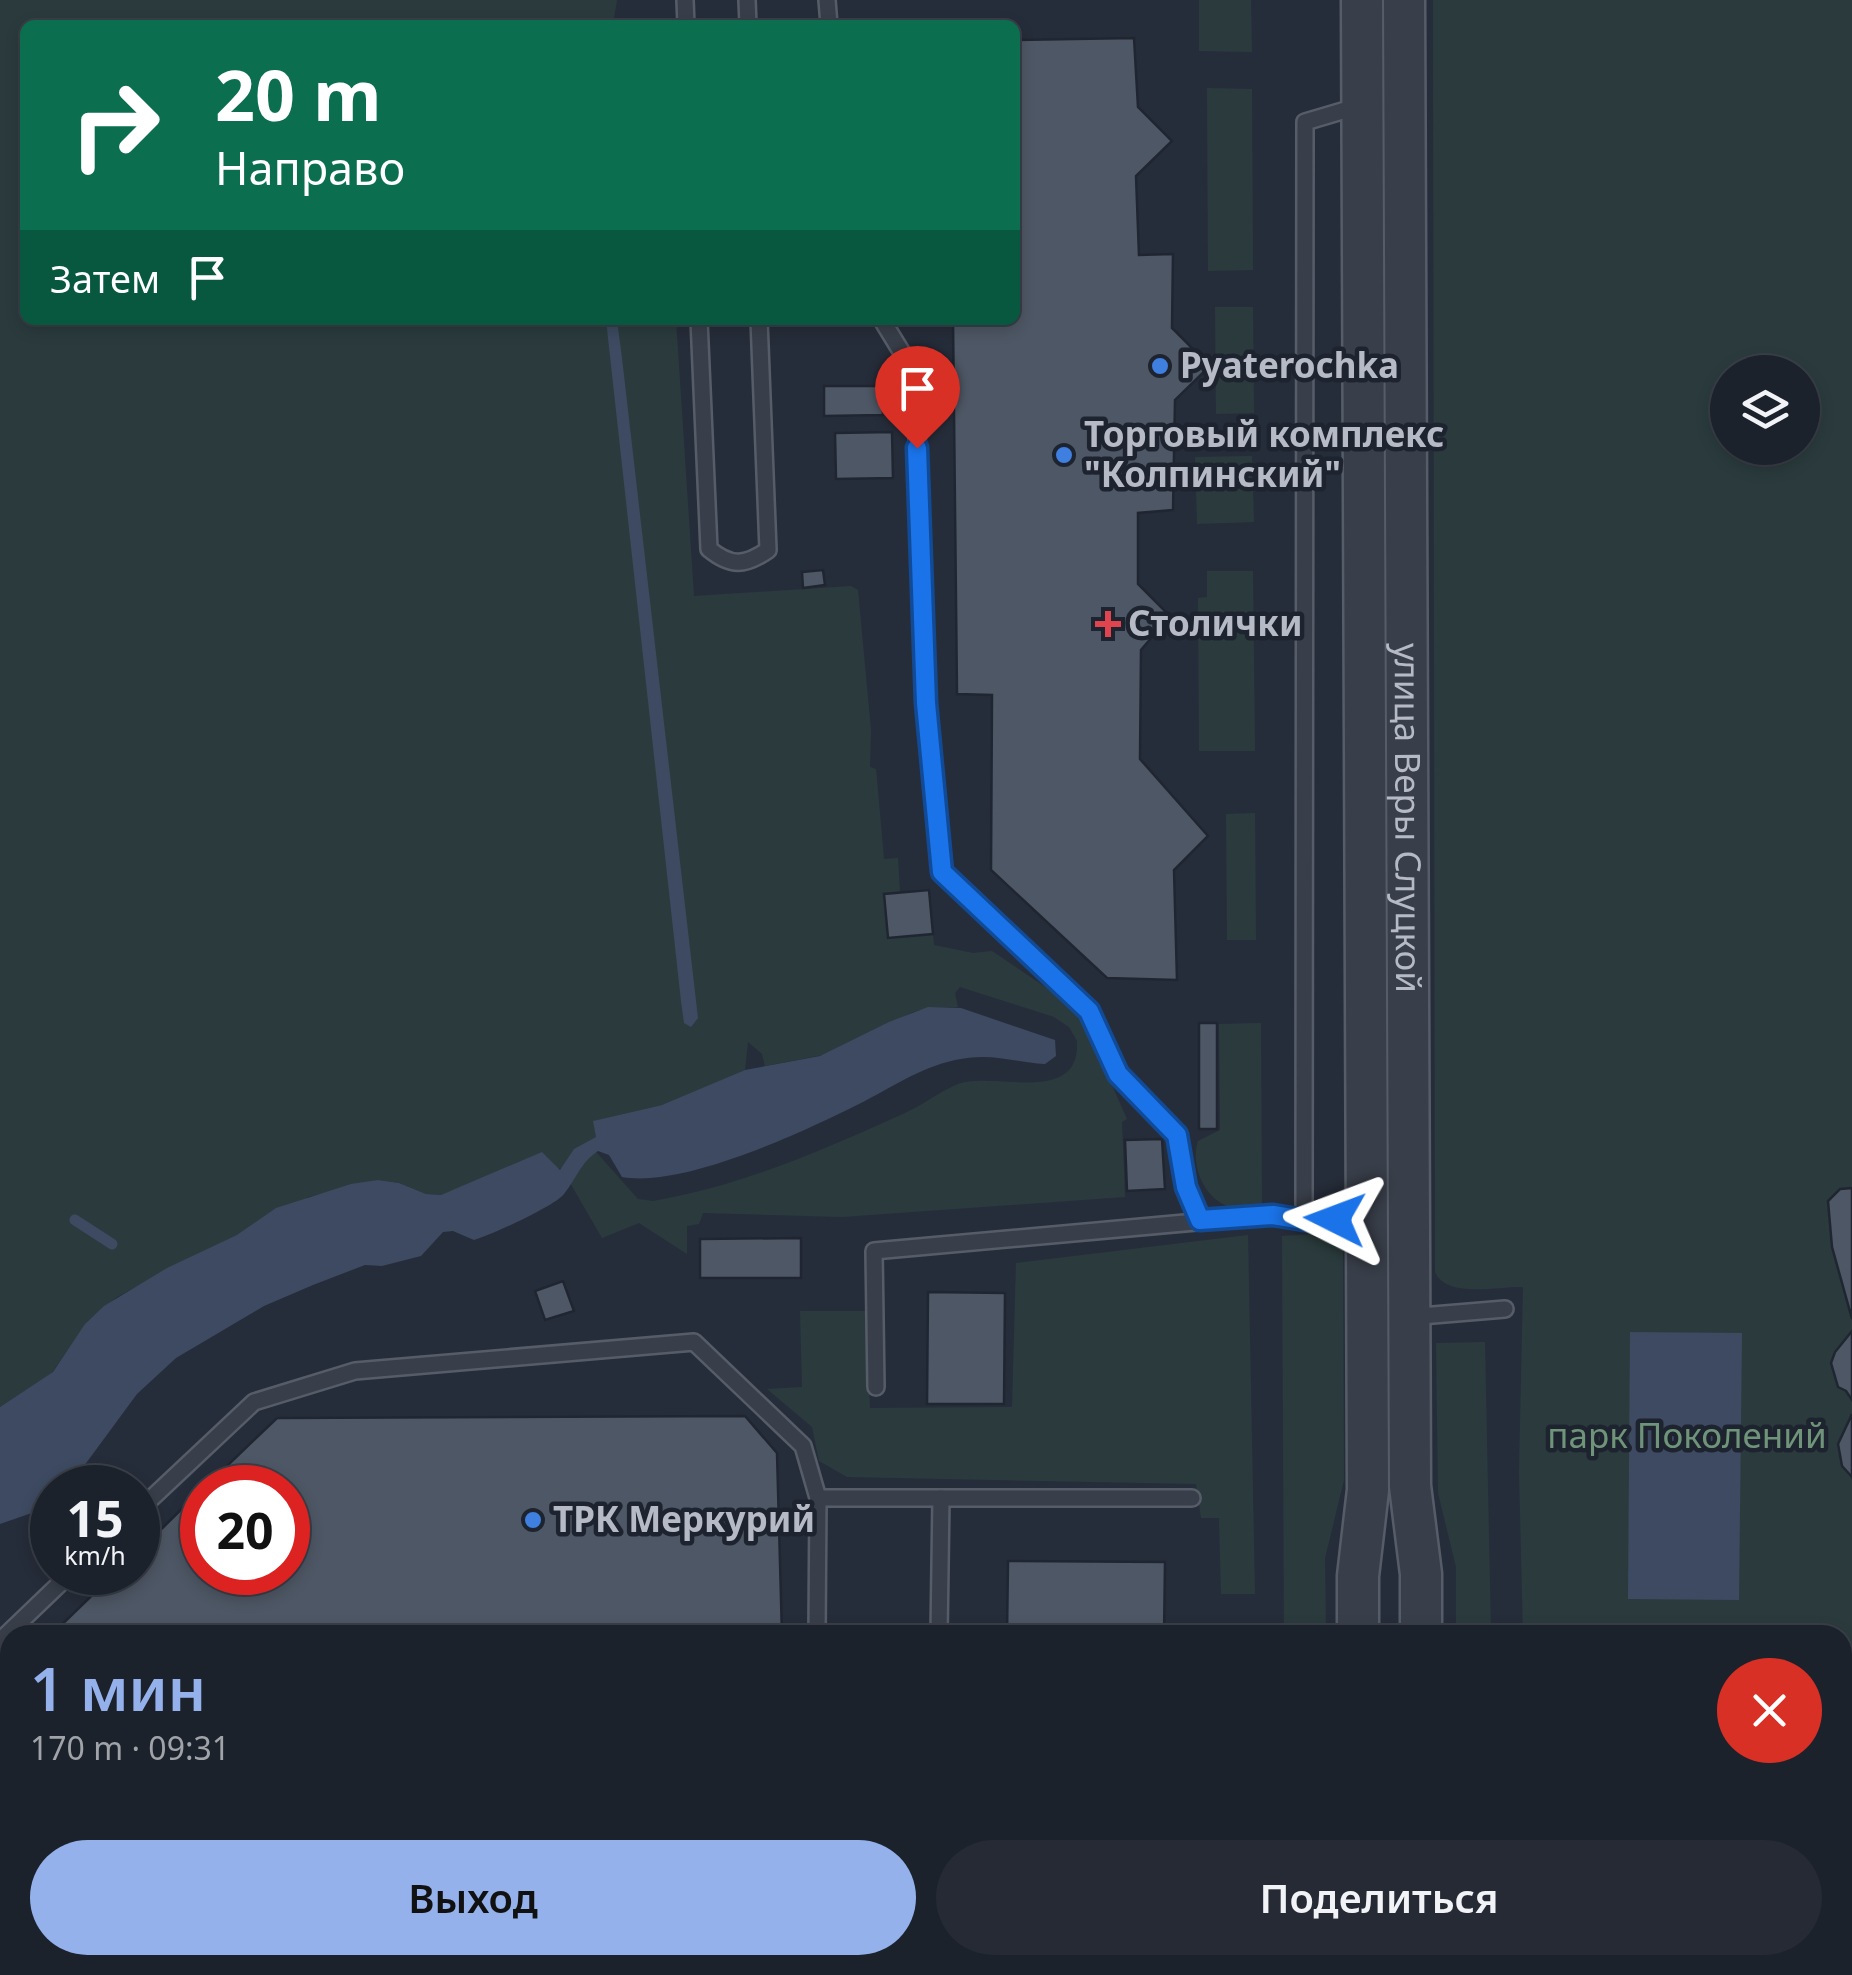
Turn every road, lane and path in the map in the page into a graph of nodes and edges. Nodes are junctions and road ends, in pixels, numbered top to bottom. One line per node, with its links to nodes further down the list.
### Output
1 (1362, 0): 3 (street, улица Веры Слуцкой)
2 (1404, 0): 11 (street, улица Веры Слуцкой)
3 (1363, 104): 7 (street, улица Веры Слуцкой); 9 (lane)
4 (699, 325): 5 (lane)
5 (760, 325)
6 (885, 325): 8 (lane)
7 (1366, 1218): 9 (lane); 21 (street, улица Веры Слуцкой)
8 (1200, 1220): 9 (lane); 12 (lane)
9 (1304, 1220)
10 (1505, 1308): 11 (lane)
11 (1409, 1317): 22 (street, улица Веры Слуцкой)
12 (876, 1387)
13 (160, 1490): 14 (lane)
14 (818, 1498): 15 (lane); 19 (lane)
15 (940, 1498): 16 (lane); 20 (lane)
16 (1192, 1498)
17 (48, 1595): 18 (lane)
18 (16, 1625)
19 (817, 1625)
20 (939, 1625)
21 (1358, 1625)
22 (1421, 1625)

